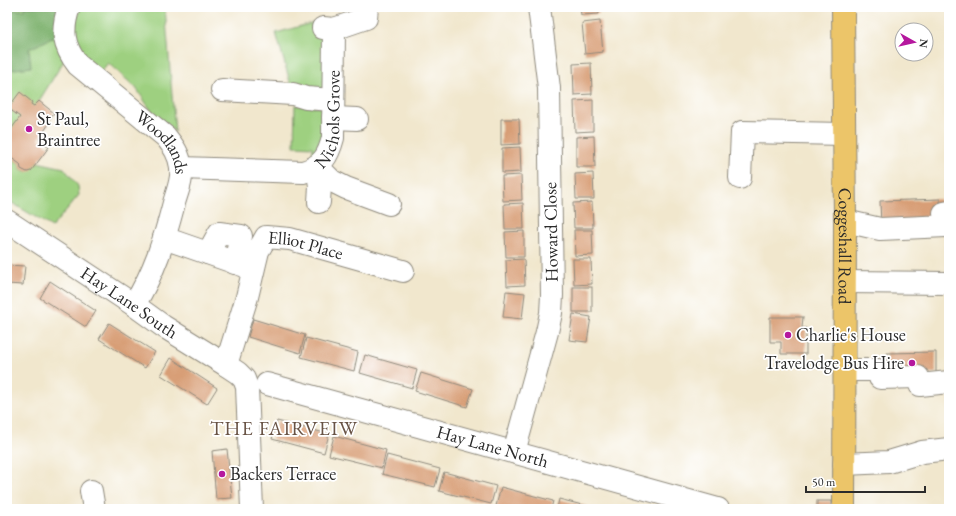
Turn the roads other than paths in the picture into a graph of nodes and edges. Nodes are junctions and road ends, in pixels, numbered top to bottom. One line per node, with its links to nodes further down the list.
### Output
1 (69, 7): 10 (street, Woodlands)
2 (367, 7): 6 (street, Nichols Grove)
3 (539, 7): 30 (street, Howard Close)
4 (842, 7): 8 (main road, Coggeshall Road)
5 (222, 90): 6 (street)
6 (333, 109): 7 (street); 9 (street, Nichols Grove)
7 (357, 118)
8 (844, 134): 11 (street); 16 (main road, Coggeshall Road)
9 (317, 166): 10 (street, Nichols Grove); 12 (street); 13 (street)
10 (181, 168): 17 (street, Woodlands)
11 (740, 178)
12 (319, 202)
13 (389, 204)
14 (949, 212): 16 (street)
15 (7, 221): 22 (street, Hay Lane South)
16 (845, 221): 20 (main road, Coggeshall Road)
17 (164, 238): 18 (street); 22 (street, Woodlands)
18 (238, 264)
19 (403, 271): 23 (street, Elliot Place)
20 (845, 282): 21 (street); 25 (main road, Coggeshall Road)
21 (949, 283)
22 (134, 305): 23 (street, Hay Lane South)
23 (226, 365): 28 (street, Hay Lane South)
24 (949, 367): 26 (street)
25 (845, 370): 27 (street); 31 (main road, Coggeshall Road)
26 (949, 375)
27 (949, 382)
28 (257, 386): 30 (street, Hay Lane North); 32 (street)
29 (949, 449): 31 (street)
30 (514, 452): 33 (street, Hay Lane North)
31 (844, 464): 34 (main road, Coggeshall Road)
32 (252, 509)
33 (718, 509)
34 (844, 509)

